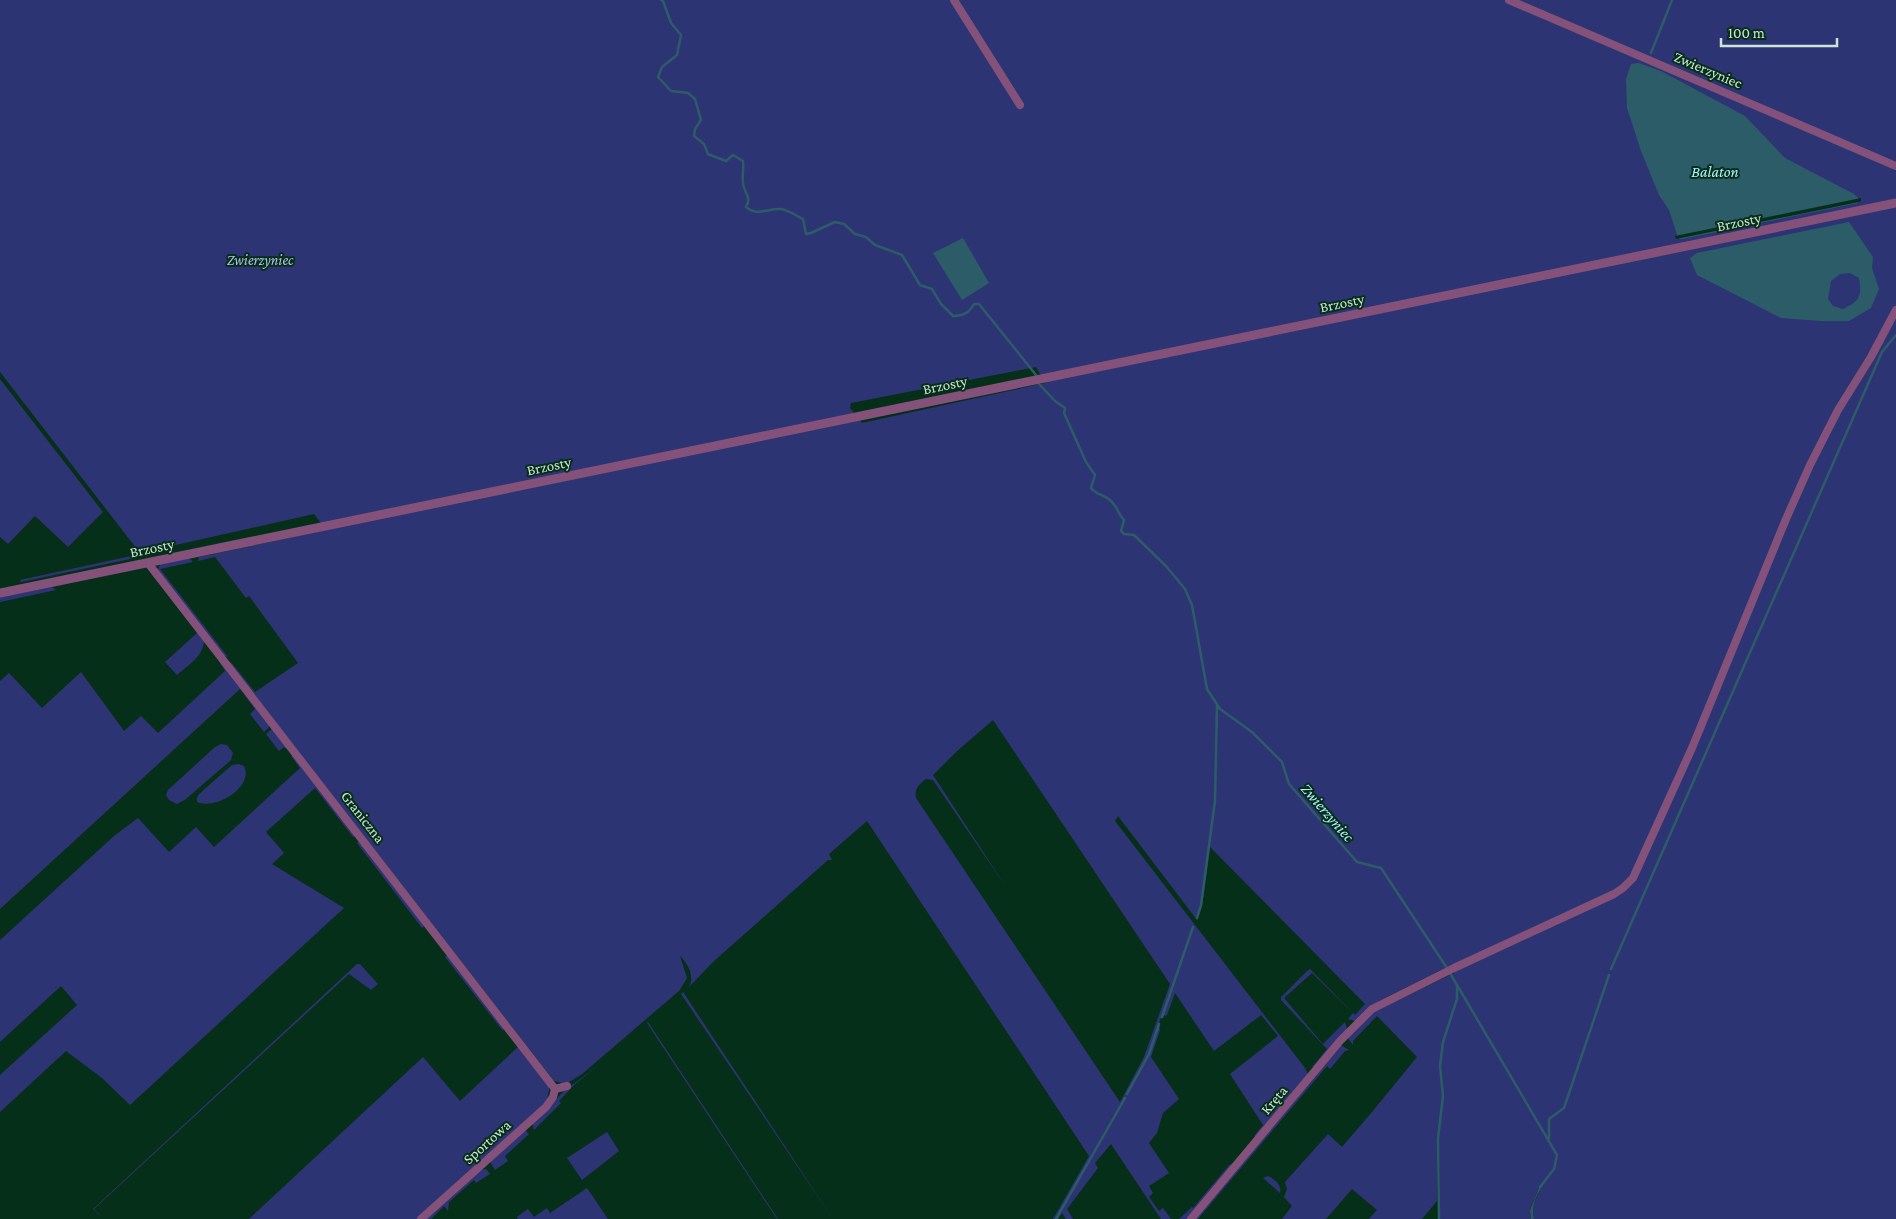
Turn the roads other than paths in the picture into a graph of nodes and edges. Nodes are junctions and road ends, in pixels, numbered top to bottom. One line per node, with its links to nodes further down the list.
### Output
1 (954, 0): 3 (street)
2 (1510, 0): 4 (street, Zwierzyniec)
3 (1020, 105)
4 (1896, 166)
5 (1896, 203): 7 (street, Brzosty)
6 (1896, 310): 12 (street, Kręta)
7 (148, 563): 8 (street, Brzosty); 10 (street, Graniczna)
8 (0, 593)
9 (567, 1086): 10 (street)
10 (555, 1089): 11 (street, Sportowa)
11 (421, 1219)
12 (1191, 1219)

